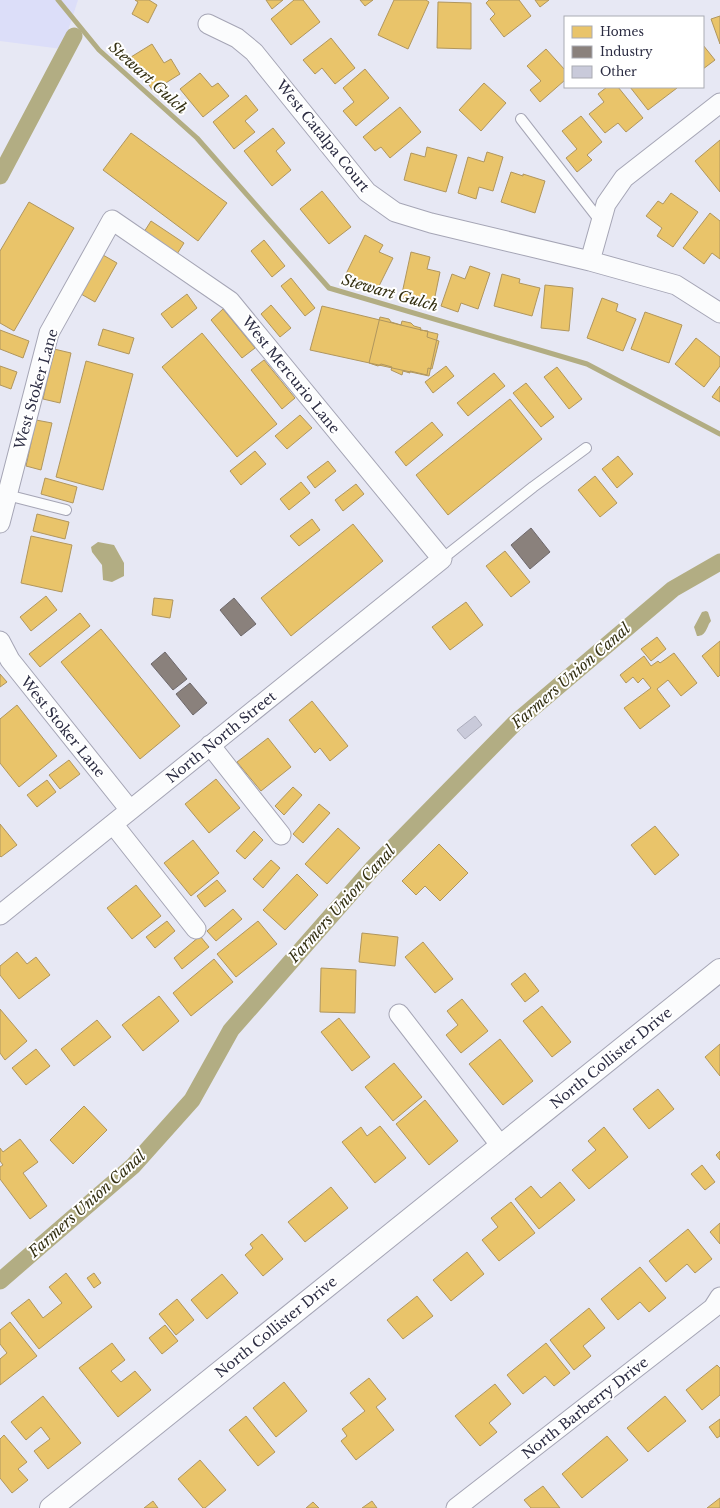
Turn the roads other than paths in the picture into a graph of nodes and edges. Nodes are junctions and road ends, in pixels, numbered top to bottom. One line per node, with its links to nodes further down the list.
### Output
1 (208, 24): 6 (street, West Catalpa Court)
2 (720, 102): 5 (street)
3 (521, 119): 5 (lane)
4 (112, 220): 9 (street, West Stoker Lane); 12 (street, West Mercurio Lane)
5 (601, 222): 6 (street)
6 (590, 261): 7 (street, West Catalpa Court)
7 (720, 314)
8 (586, 448): 12 (lane)
9 (7, 496): 10 (lane); 11 (street, West Stoker Lane)
10 (66, 510)
11 (0, 523)
12 (442, 559): 14 (street, North North Street)
13 (0, 641): 15 (street, West Stoker Lane)
14 (210, 746): 15 (street, North North Street); 17 (street)
15 (130, 810): 16 (street, North North Street)
16 (113, 824): 18 (street, North North Street); 19 (street)
17 (281, 835)
18 (0, 915)
19 (196, 929)
20 (720, 970): 22 (street, North Collister Drive)
21 (399, 1014): 22 (street)
22 (501, 1146): 24 (street, North Collister Drive)
23 (718, 1307): 25 (street, North Barberry Drive)
24 (51, 1508)
25 (456, 1508)

